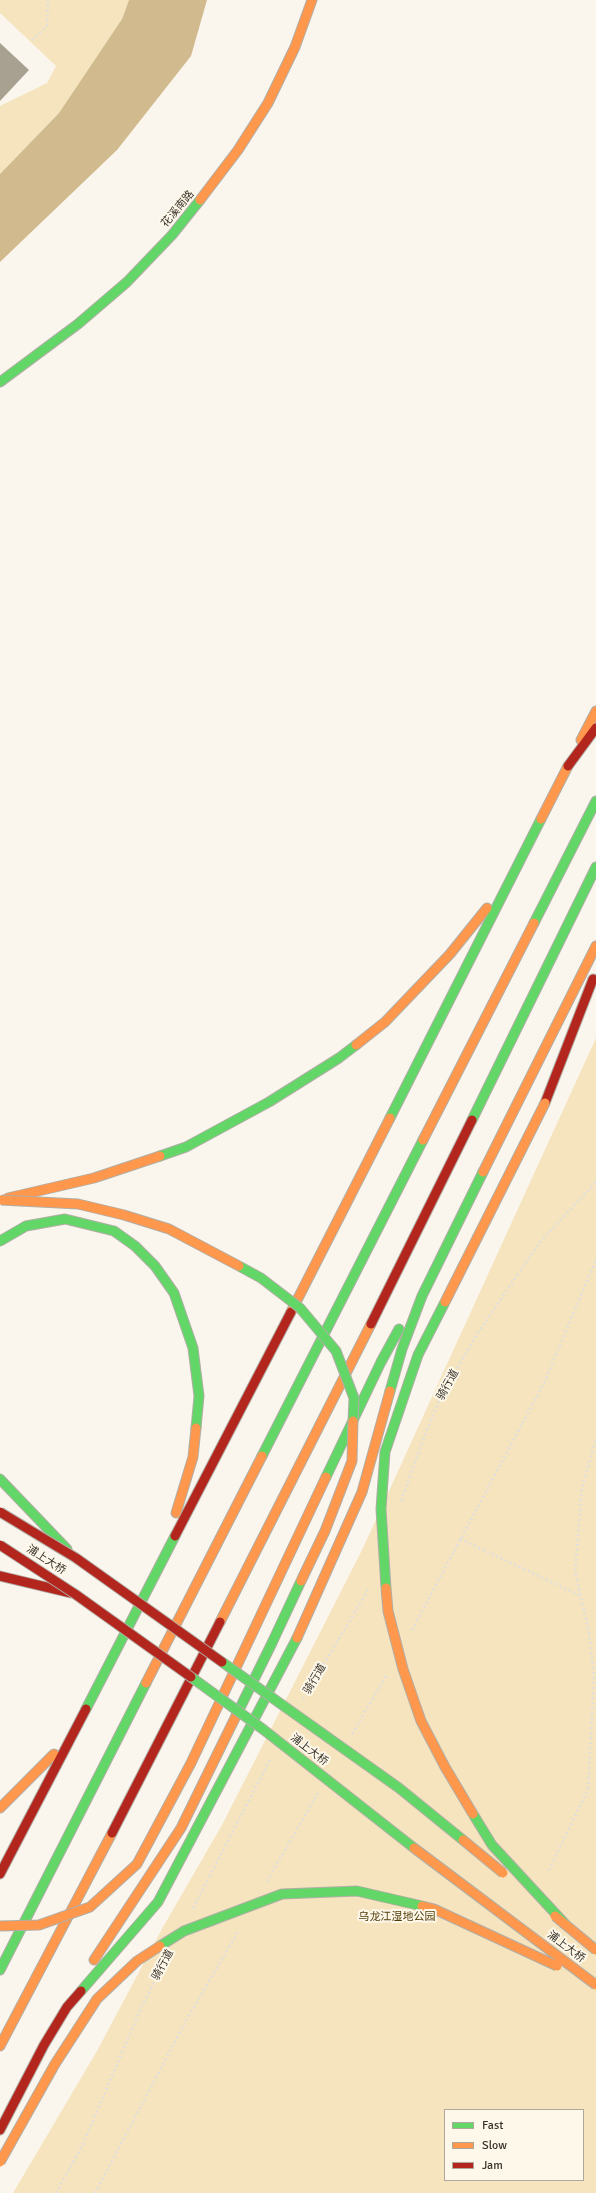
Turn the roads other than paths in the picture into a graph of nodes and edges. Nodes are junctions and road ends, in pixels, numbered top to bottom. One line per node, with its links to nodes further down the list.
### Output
1 (312, 0): 2 (main road, 花溪南路)
2 (0, 382)
3 (596, 711): 5 (main road)
4 (596, 728): 5 (main road)
5 (568, 766): 8 (main road)
6 (596, 801): 27 (main road)
7 (596, 867): 30 (main road)
8 (515, 874): 11 (main road, bridge); 19 (main road)
9 (596, 946): 13 (main road)
10 (596, 972): 24 (main road, bridge)
11 (0, 1200): 29 (main road, bridge)
12 (0, 1240): 19 (main road)
13 (445, 1247): 25 (main road, bridge); 29 (main road)
14 (0, 1479): 17 (main road, bridge)
15 (0, 1512): 17 (main road, bridge)
16 (0, 1544): 20 (main road, 浦上大桥, bridge)
17 (76, 1558): 24 (main road, bridge)
18 (0, 1576): 20 (main road)
19 (152, 1581): 21 (main road)
20 (75, 1594): 28 (main road, 浦上大桥, bridge)
21 (67, 1741): 22 (main road); 23 (main road)
22 (0, 1808)
23 (0, 1874)
24 (566, 1925): 26 (main road, bridge)
25 (0, 1926)
26 (596, 1950)
27 (0, 1970)
28 (596, 1984): 32 (main road, bridge)
29 (67, 2008): 31 (main road)
30 (0, 2046)
31 (0, 2130)
32 (0, 2162)

